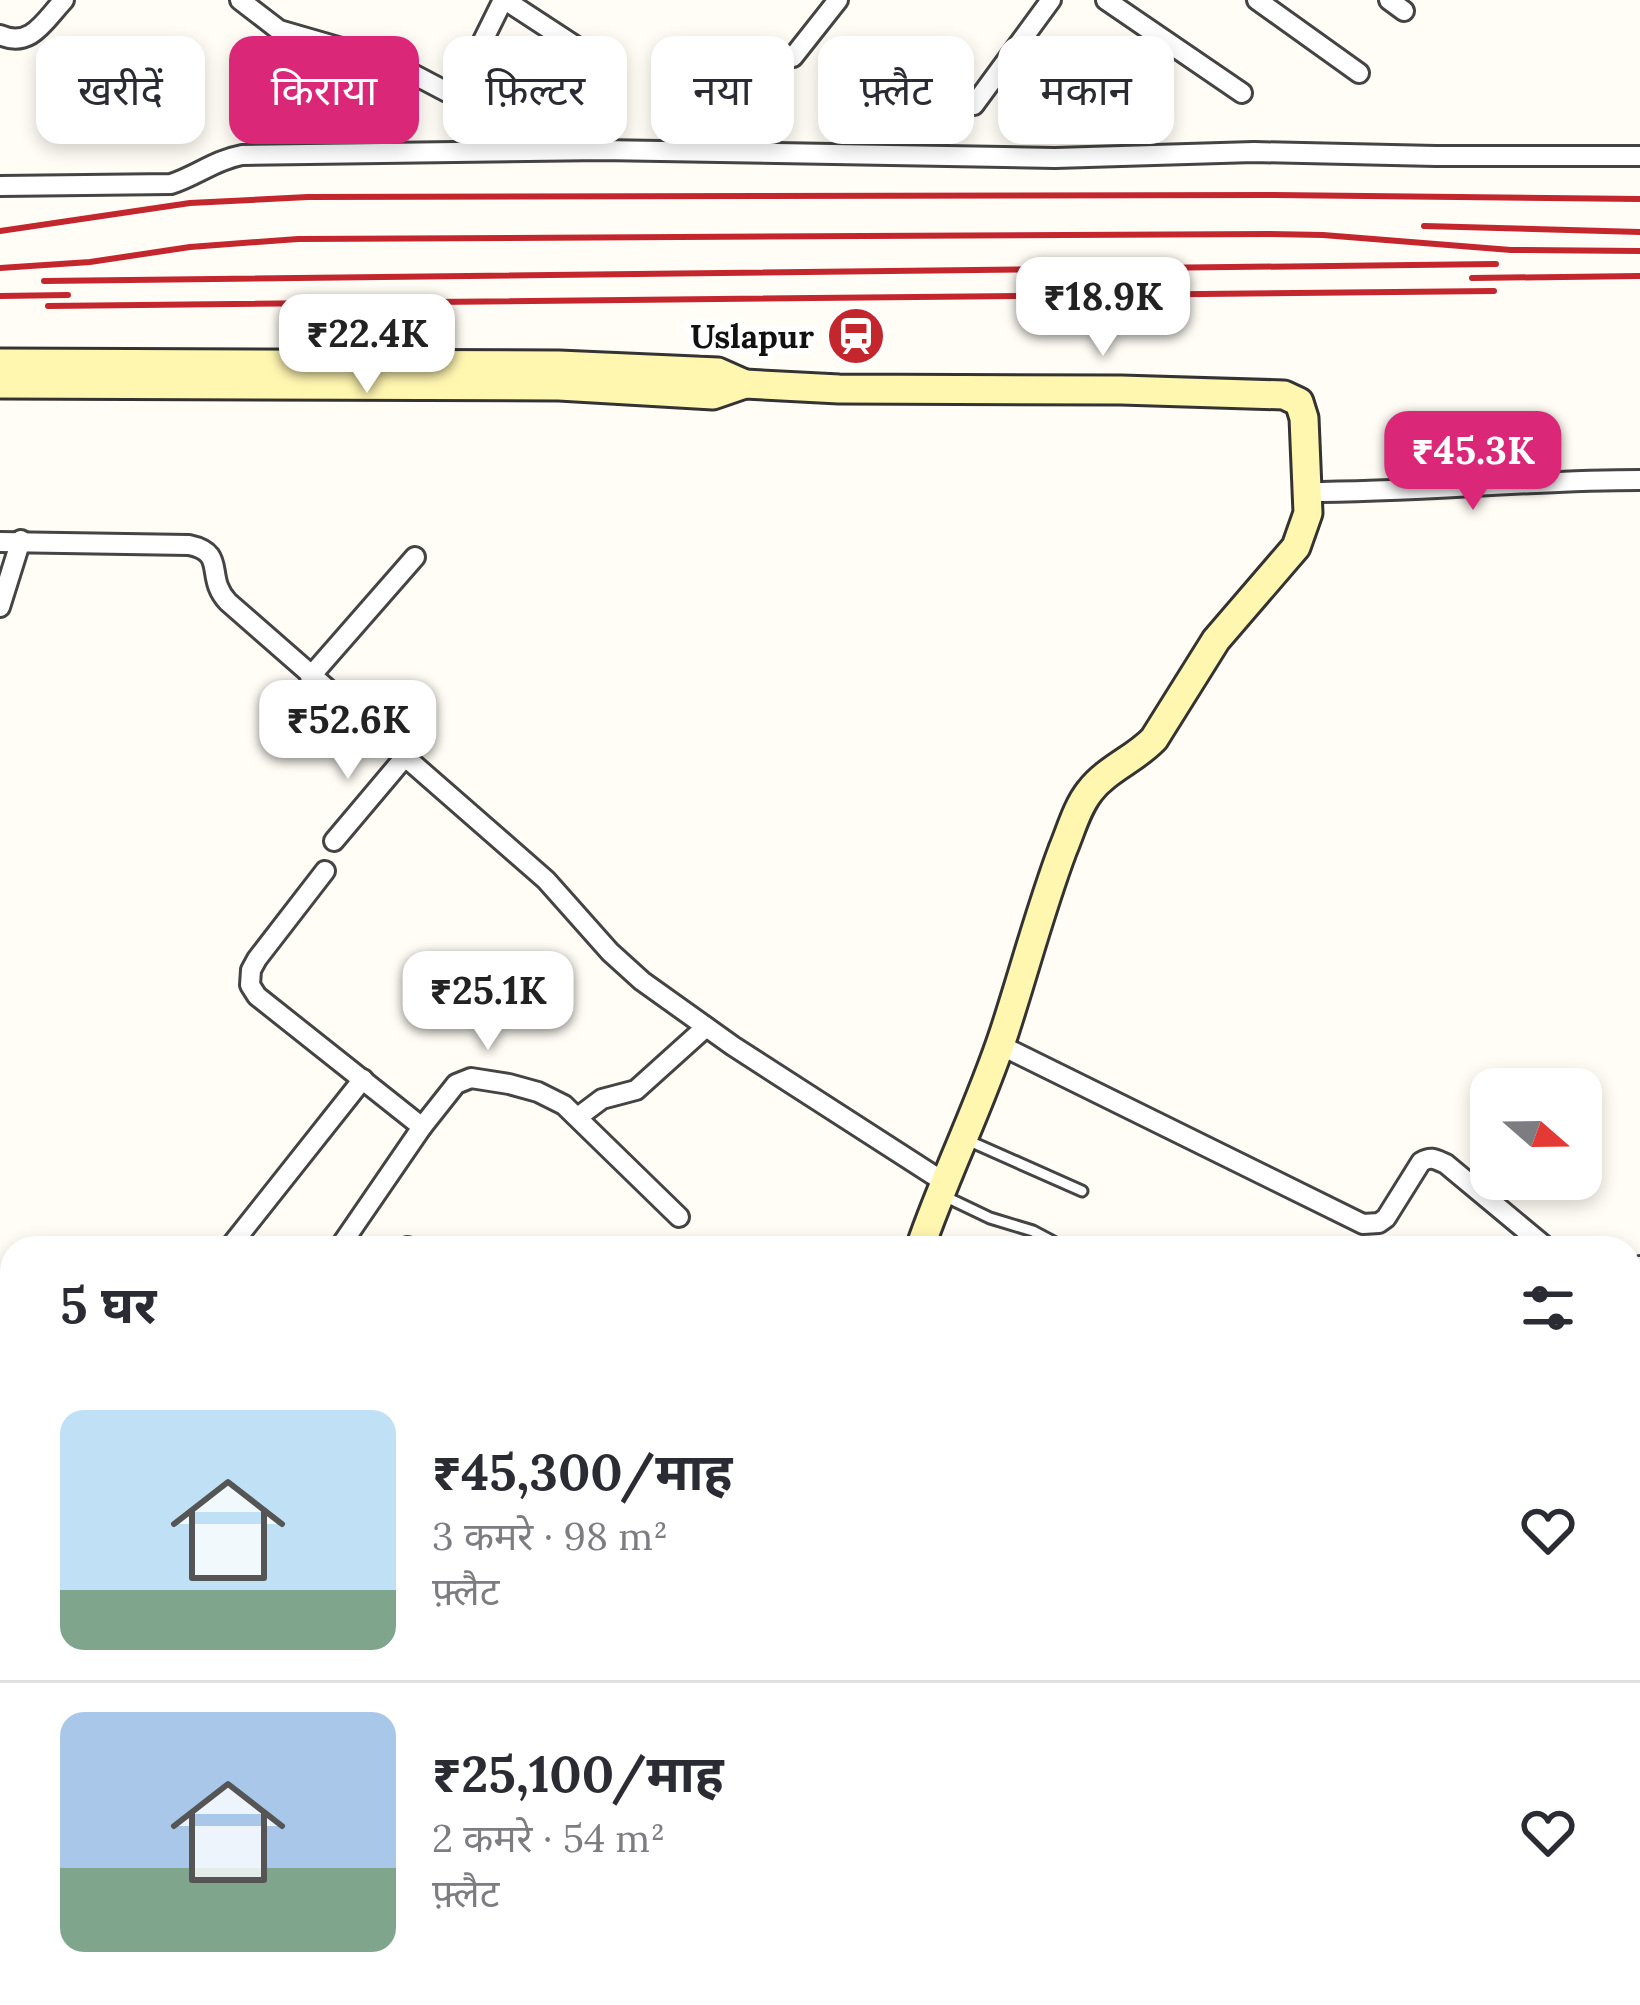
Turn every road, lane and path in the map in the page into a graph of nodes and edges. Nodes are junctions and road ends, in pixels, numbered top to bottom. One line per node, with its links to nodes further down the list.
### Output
1 (64, 0): 8 (street)
2 (240, 0): 3 (street)
3 (504, 0): 9 (street)
4 (838, 0): 10 (street)
5 (1051, 0): 13 (street)
6 (1106, 0): 12 (street)
7 (1257, 0): 11 (street)
8 (0, 35)
9 (560, 36)
10 (794, 56)
11 (1359, 73)
12 (1242, 93)
13 (974, 105)
14 (1640, 156): 15 (street)
15 (0, 186)
16 (0, 363): 17 (street)
17 (559, 376): 18 (street); 20 (street)
18 (0, 385)
19 (1640, 480): 20 (street)
20 (1307, 502): 30 (street)
21 (21, 540): 22 (street); 24 (street); 25 (street)
22 (0, 542)
23 (415, 557): 25 (street)
24 (0, 607)
25 (310, 677): 26 (street)
26 (404, 758): 27 (street); 29 (street)
27 (334, 841)
28 (325, 871): 31 (street)
29 (706, 1027): 32 (street); 35 (street)
30 (1000, 1046): 34 (street); 42 (street)
31 (363, 1078): 33 (street); 38 (street)
32 (578, 1117): 33 (street); 37 (street)
33 (422, 1127): 39 (street)
34 (963, 1138): 35 (street); 36 (lane)
35 (942, 1187): 40 (street); 41 (lane)
36 (1082, 1191)
37 (680, 1217)
38 (238, 1236)
39 (347, 1236)
40 (924, 1236)
41 (1042, 1236)
42 (1532, 1236)

